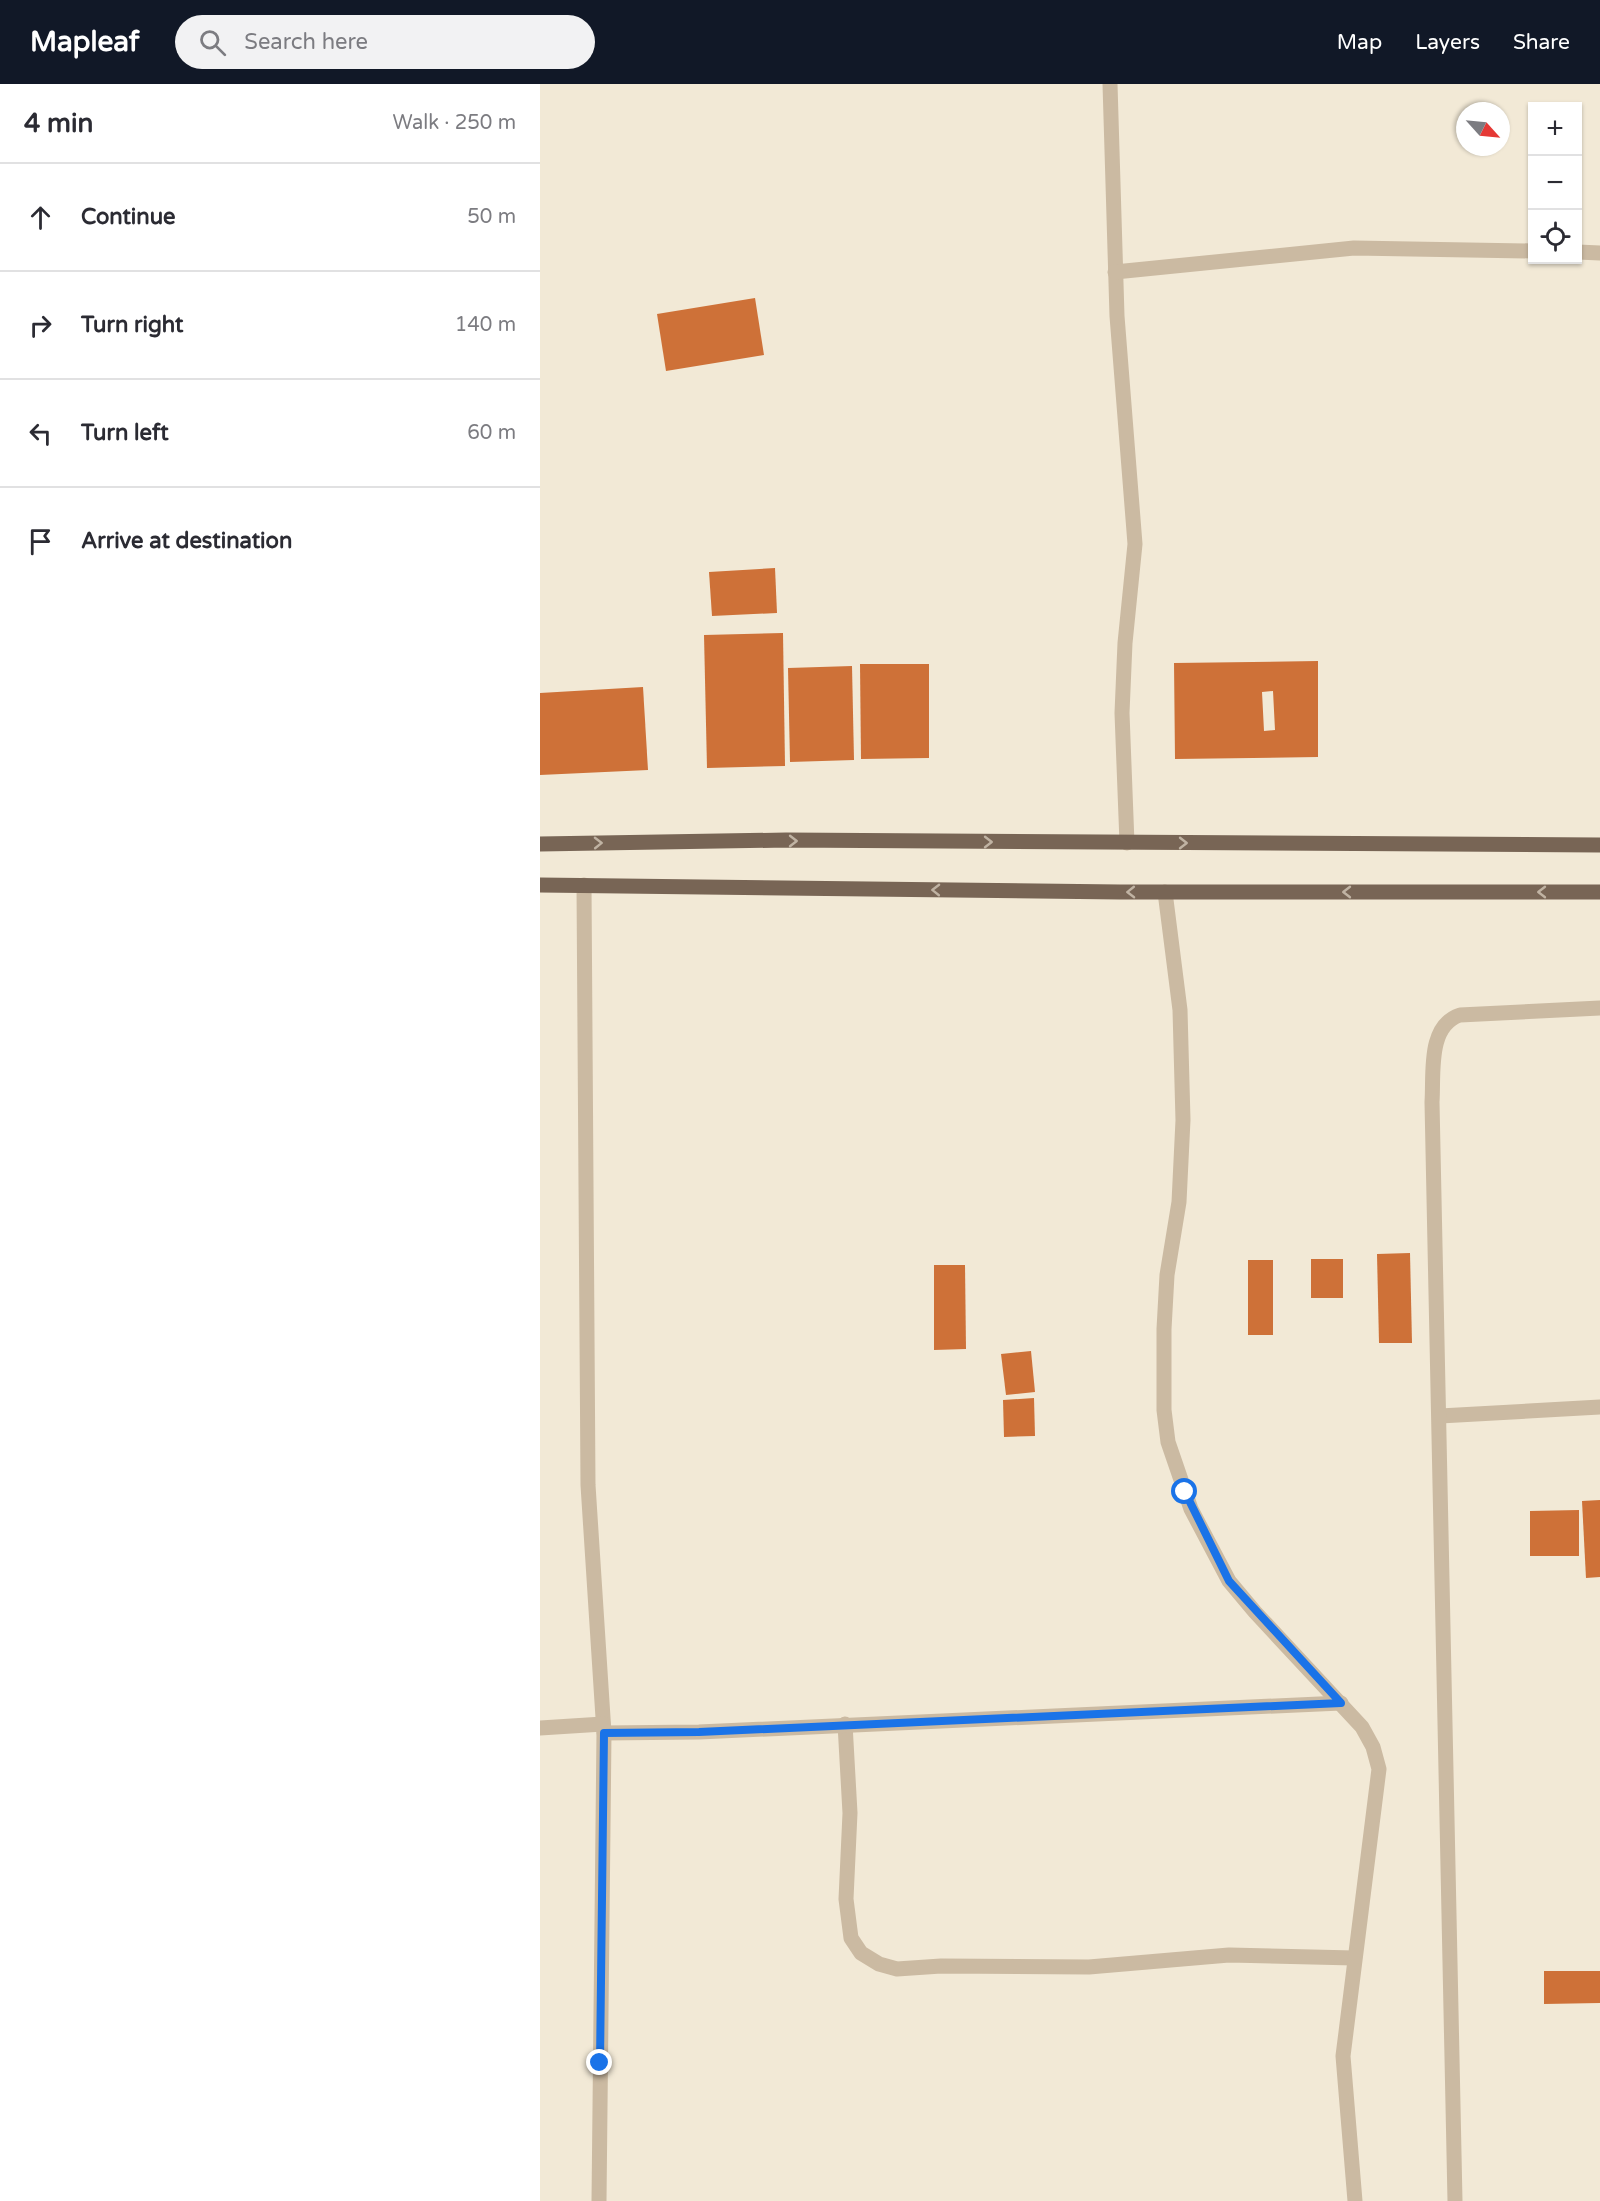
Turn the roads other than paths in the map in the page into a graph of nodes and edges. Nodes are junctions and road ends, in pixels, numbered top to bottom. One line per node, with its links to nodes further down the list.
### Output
1 (1110, 84): 5 (street)
2 (1528, 251): 5 (street)
3 (1582, 252): 4 (street)
4 (1600, 253)
5 (1115, 272): 6 (street)
6 (1127, 843): 7 (main road, one-way to 6); 8 (main road, one-way to 8)
7 (540, 844)
8 (1600, 845)
9 (540, 885): 10 (main road)
10 (584, 885): 11 (main road, one-way to 10); 19 (street)
11 (1165, 892): 12 (main road, one-way to 11); 16 (street)
12 (1600, 892)
13 (1600, 1008): 15 (street)
14 (1600, 1407): 15 (street)
15 (1440, 1416): 23 (street)
16 (1341, 1703): 17 (street); 20 (street)
17 (845, 1724): 19 (street); 20 (street)
18 (540, 1728): 19 (street)
19 (604, 1729): 21 (street)
20 (1354, 1958): 22 (street)
21 (599, 2201)
22 (1354, 2201)
23 (1455, 2201)

